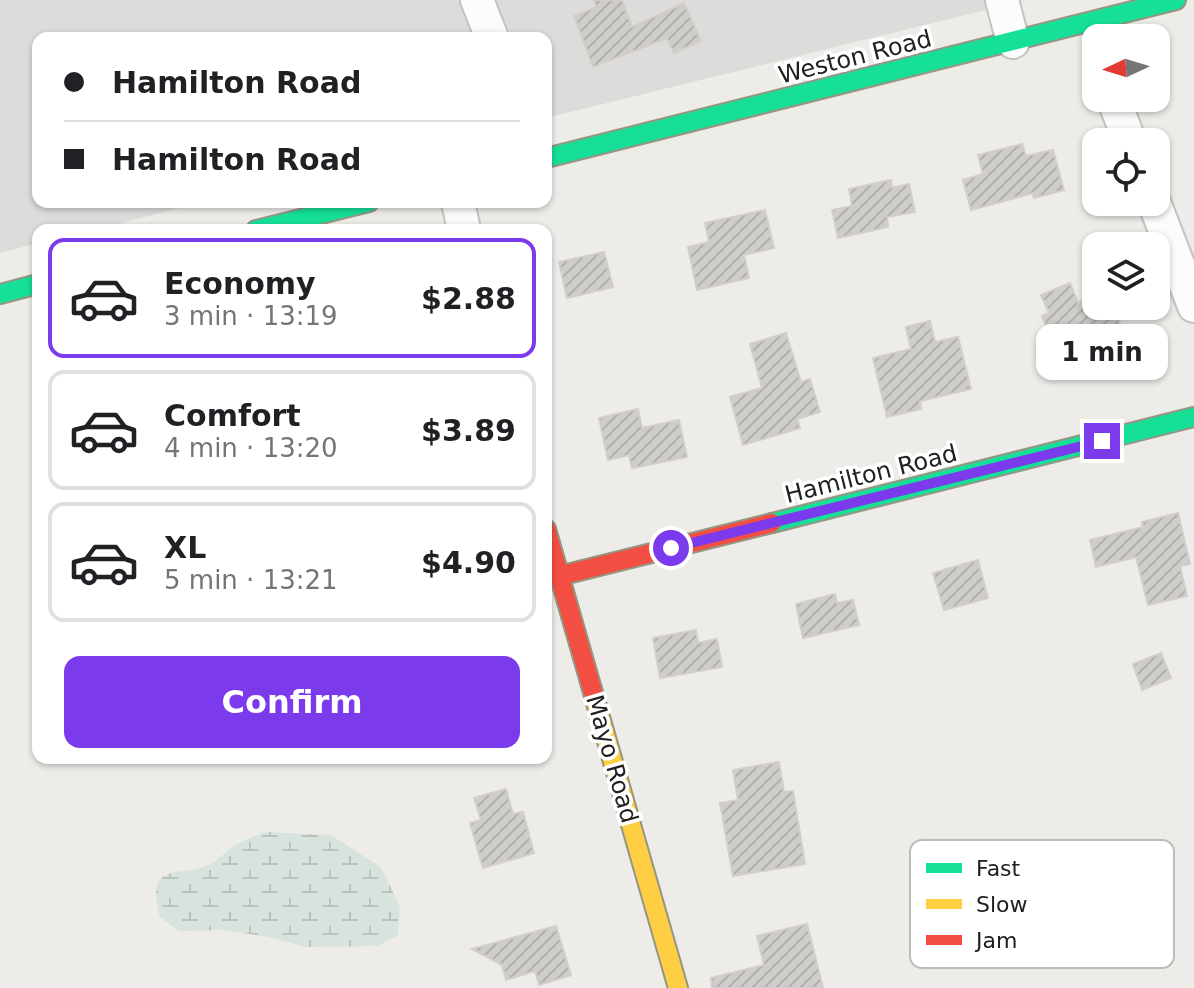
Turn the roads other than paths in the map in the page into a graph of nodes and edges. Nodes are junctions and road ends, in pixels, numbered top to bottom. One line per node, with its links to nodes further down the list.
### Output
1 (477, 0): 5 (street)
2 (1002, 0): 7 (street)
3 (1176, 0): 4 (street, Weston Road)
4 (1119, 24)
5 (490, 32)
6 (1082, 36): 7 (street, Weston Road)
7 (1013, 42): 8 (street, Weston Road)
8 (552, 157)
9 (345, 208): 11 (street)
10 (1159, 216): 14 (street)
11 (280, 224)
12 (32, 286): 13 (street)
13 (0, 294)
14 (1194, 306)
15 (1194, 417): 17 (street, Hamilton Road)
16 (552, 551): 17 (street, Mayo Road)
17 (559, 576): 18 (street, Mayo Road)
18 (678, 988)

